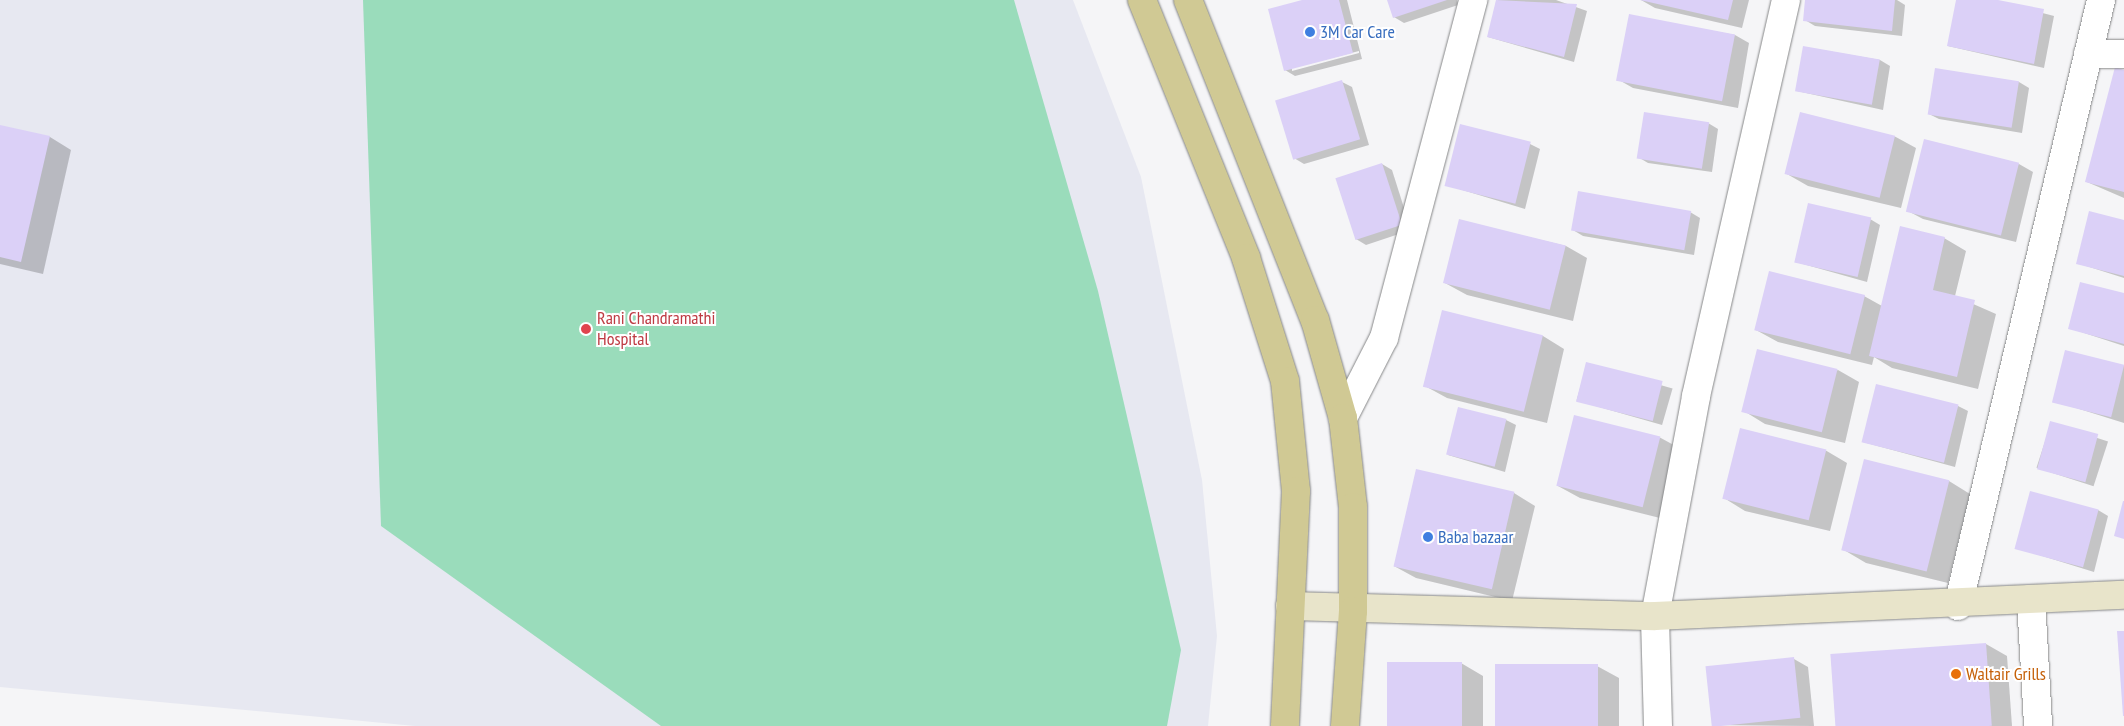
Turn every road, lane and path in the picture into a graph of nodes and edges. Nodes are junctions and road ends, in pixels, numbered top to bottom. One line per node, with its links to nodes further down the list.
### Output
1 (1142, 0): 11 (main road)
2 (1188, 0): 8 (main road)
3 (1473, 0): 8 (street)
4 (1786, 0): 14 (street)
5 (2101, 0): 6 (street)
6 (2088, 54): 7 (street); 12 (street)
7 (2124, 54)
8 (1343, 418): 13 (main road)
9 (2124, 594): 10 (street)
10 (2031, 599): 12 (street); 18 (street)
11 (1290, 606): 13 (street); 15 (main road)
12 (1958, 606): 14 (street)
13 (1353, 611): 14 (street); 16 (main road)
14 (1655, 616): 17 (street)
15 (1284, 726)
16 (1345, 726)
17 (1658, 726)
18 (2038, 726)

